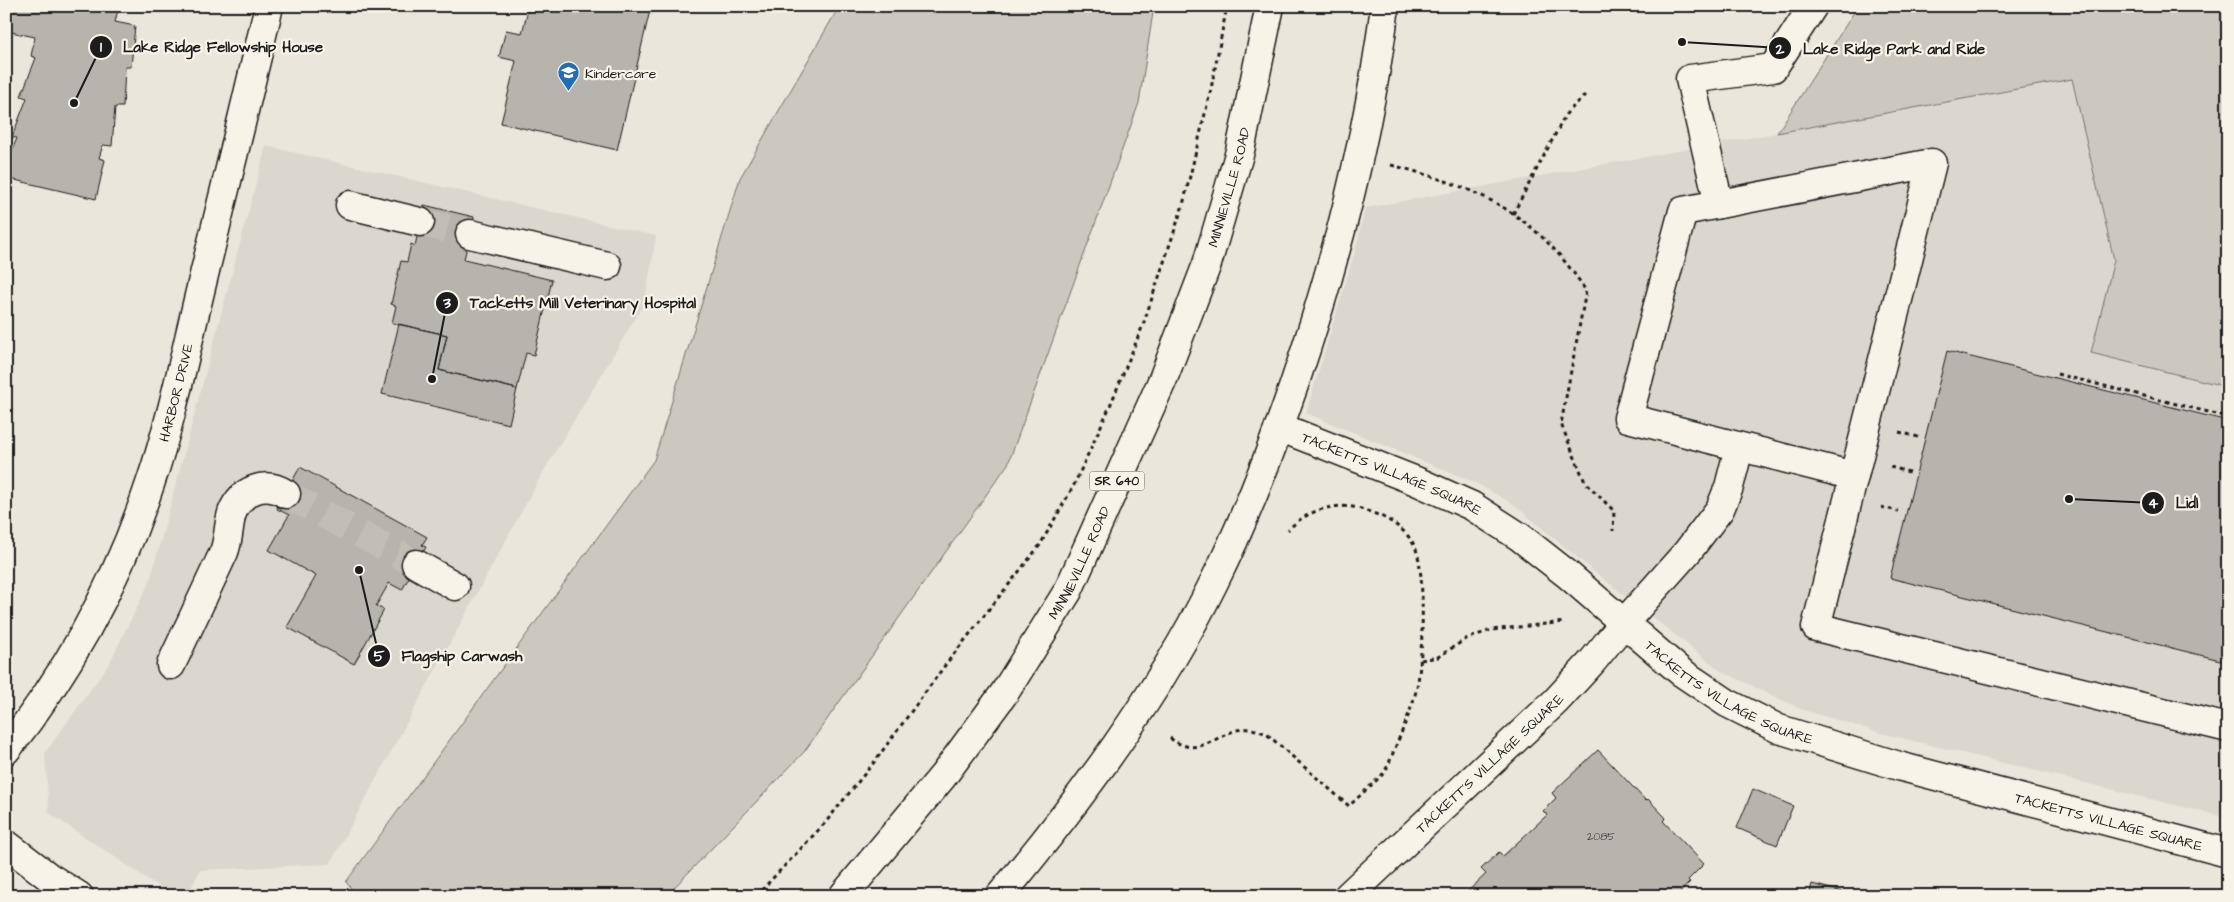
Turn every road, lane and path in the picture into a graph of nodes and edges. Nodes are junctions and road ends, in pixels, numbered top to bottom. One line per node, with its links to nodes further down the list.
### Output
1 (270, 6): 30 (street, HARBOR DRIVE)
2 (1227, 6): 34 (path)
3 (1270, 6): 35 (street, MINNIEVILLE ROAD / SR 640)
4 (1385, 6): 16 (street)
5 (1813, 6): 8 (street)
6 (1585, 95): 10 (path)
7 (1386, 163): 10 (path)
8 (1719, 204): 17 (street); 18 (street)
9 (350, 206): 11 (street)
10 (1513, 214): 21 (path)
11 (420, 222)
12 (470, 234): 13 (street)
13 (607, 266)
14 (2058, 374): 15 (path)
15 (2228, 418)
16 (1279, 427): 25 (street, TACKETTS VILLAGE SQUARE); 36 (street)
17 (1739, 448): 18 (street); 25 (street, TACKETT'S VILLAGE SQUARE)
18 (1854, 476): 28 (street)
19 (286, 494): 27 (street)
20 (1288, 530): 26 (path)
21 (1613, 530)
22 (416, 564): 23 (street)
23 (455, 586)
24 (1565, 622): 26 (path)
25 (1623, 624): 32 (street, TACKETTS VILLAGE SQUARE); 37 (street, TACKETT'S VILLAGE SQUARE)
26 (1421, 660): 29 (path)
27 (171, 665)
28 (2228, 728)
29 (1170, 738)
30 (6, 750)
31 (6, 844): 33 (street)
32 (2228, 853)
33 (79, 896)
34 (756, 896)
35 (843, 896)
36 (1000, 896)
37 (1348, 896)

